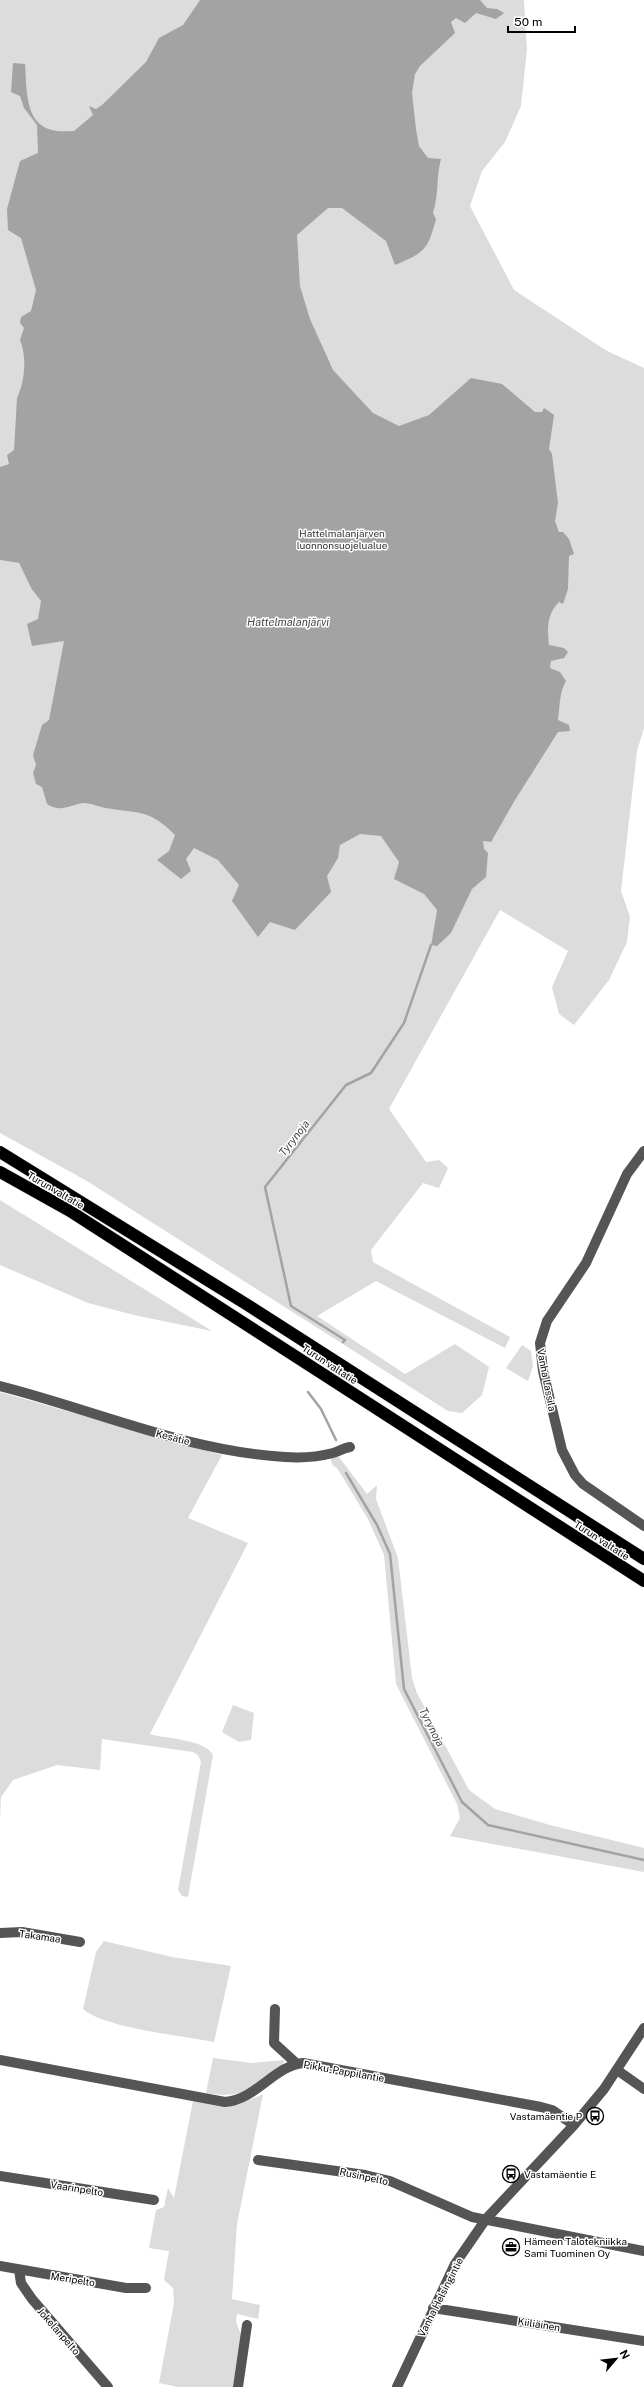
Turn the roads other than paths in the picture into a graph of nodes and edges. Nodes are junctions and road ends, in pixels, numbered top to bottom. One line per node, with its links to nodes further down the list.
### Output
1 (644, 1151): 6 (street, Vanha Lassila)
2 (0, 1152): 7 (highway, Turun valtatie)
3 (0, 1172): 8 (highway, Turun valtatie)
4 (0, 1386): 5 (street, Kesätie)
5 (350, 1447)
6 (644, 1526)
7 (644, 1559)
8 (644, 1581)
9 (0, 1933): 10 (street, Takamaa)
10 (80, 1942)
11 (275, 2009): 14 (street)
12 (644, 2028): 15 (street, Vanha Helsingintie)
13 (0, 2060): 14 (street, Pikku-Pappilantie)
14 (297, 2064): 17 (street, Pikku-Pappilantie)
15 (617, 2070): 16 (street); 17 (street, Vanha Helsingintie)
16 (644, 2089)
17 (574, 2125): 21 (street, Vanha Helsingintie)
18 (258, 2160): 21 (street, Rusinpelto)
19 (0, 2176): 20 (street, Vaarinpelto)
20 (154, 2200)
21 (486, 2219): 22 (street, Rusinpelto); 26 (street, Vanha Helsingintie)
22 (644, 2251)
23 (0, 2266): 24 (street, Meripelto)
24 (19, 2270): 25 (street, Meripelto); 29 (street, Jokelanpelto)
25 (146, 2288)
26 (433, 2308): 28 (street, Kiiliäinen); 31 (street, Vanha Helsingintie)
27 (247, 2325): 30 (street)
28 (644, 2341)
29 (108, 2387)
30 (238, 2387)
31 (397, 2387)

